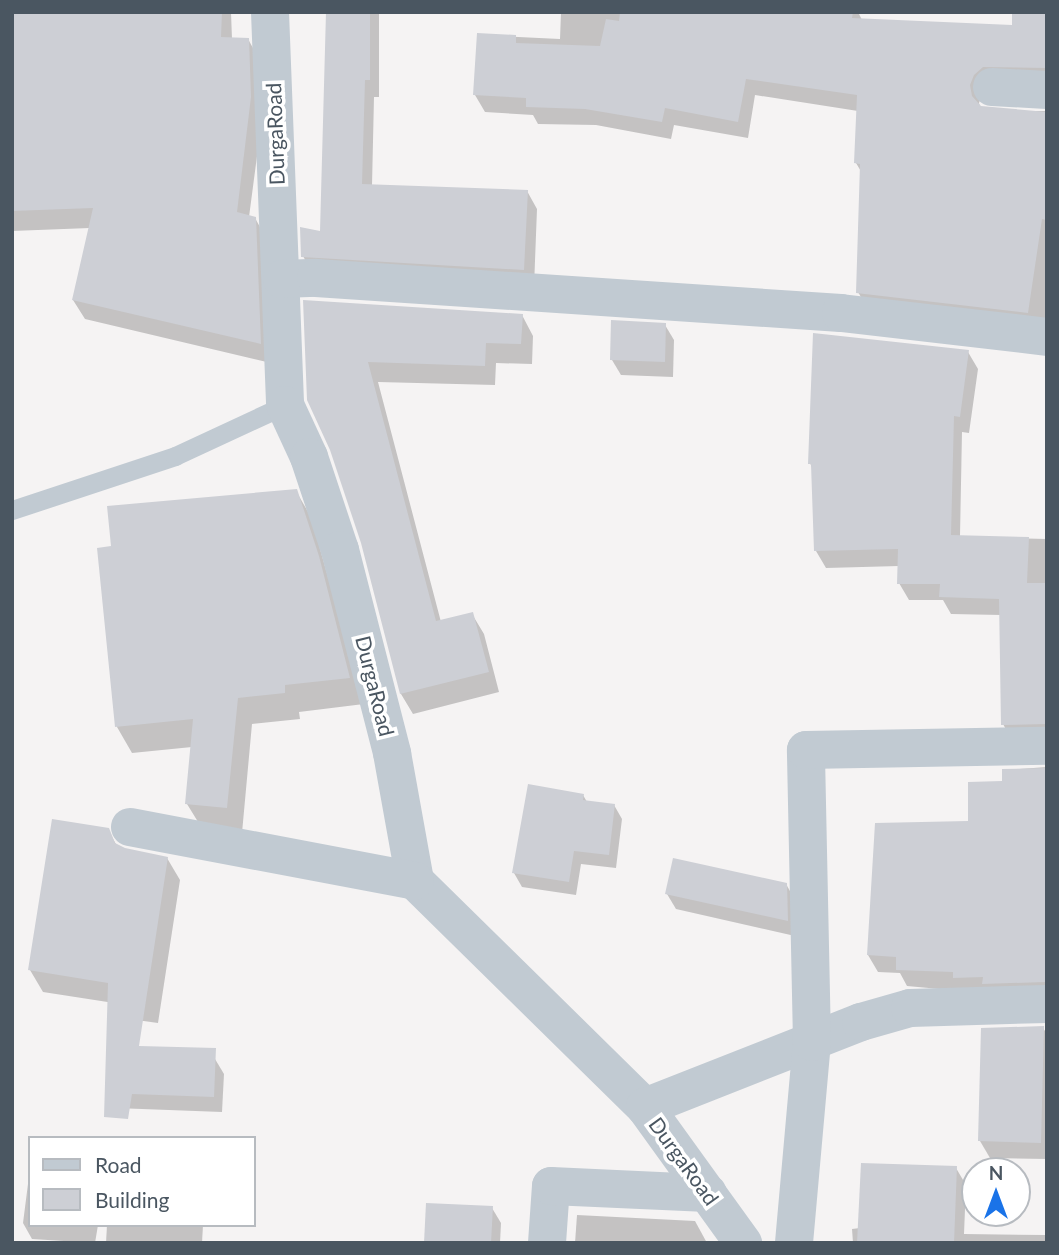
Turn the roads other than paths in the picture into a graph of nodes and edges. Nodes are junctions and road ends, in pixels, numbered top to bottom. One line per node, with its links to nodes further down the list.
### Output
1 (270, 12): 4 (street, DurgaRoad)
2 (992, 87): 3 (street)
3 (1047, 90)
4 (282, 279): 5 (street); 6 (street, DurgaRoad)
5 (1047, 337)
6 (285, 405): 7 (lane); 10 (street, DurgaRoad)
7 (12, 510)
8 (1047, 746): 12 (street)
9 (130, 827): 10 (street)
10 (415, 881): 13 (street, DurgaRoad)
11 (1047, 1004): 12 (street)
12 (813, 1042): 13 (street); 17 (street)
13 (645, 1107): 14 (street, DurgaRoad)
14 (708, 1193): 15 (street); 16 (street, DurgaRoad)
15 (547, 1243)
16 (743, 1243)
17 (794, 1243)

